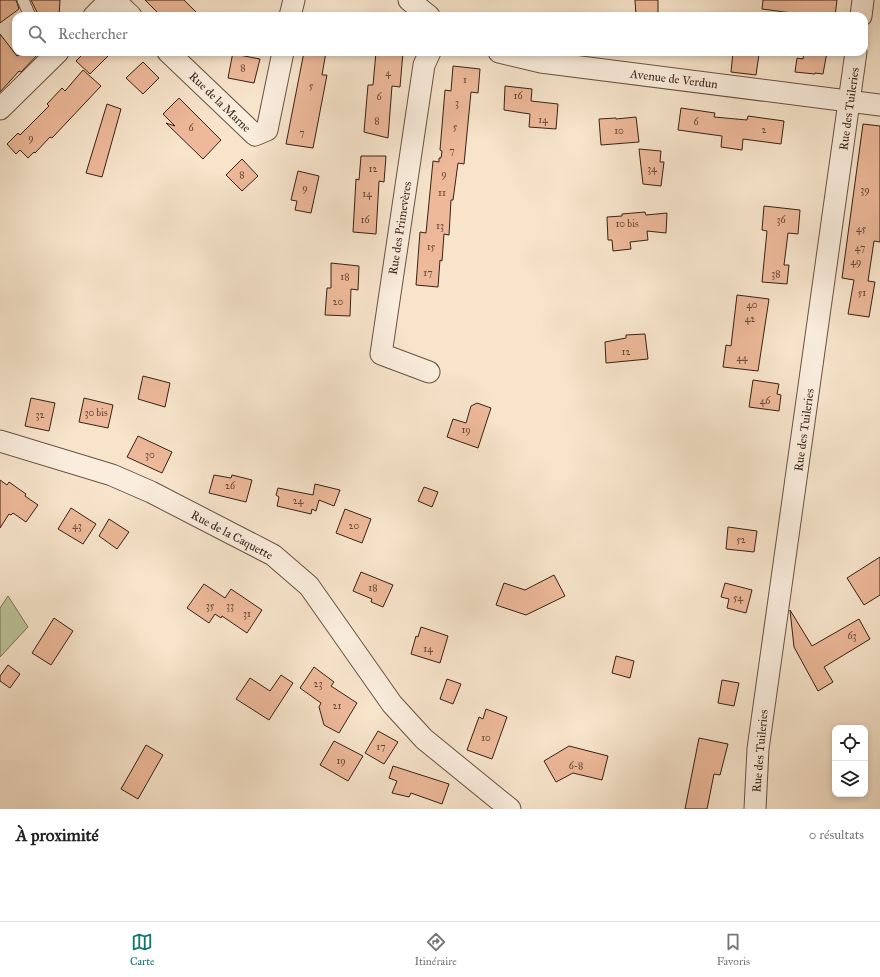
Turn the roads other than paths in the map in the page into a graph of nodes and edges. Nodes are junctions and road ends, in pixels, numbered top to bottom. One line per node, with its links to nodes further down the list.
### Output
1 (23, 0): 7 (lane)
2 (110, 0): 8 (street)
3 (114, 0): 9 (street)
4 (294, 0): 10 (street)
5 (409, 0): 11 (street)
6 (863, 0): 12 (street)
7 (28, 12)
8 (98, 12)
9 (127, 12)
10 (291, 12)
11 (424, 12)
12 (862, 12)
13 (50, 56): 21 (street)
14 (172, 56): 15 (street, Rue de la Marne)
15 (282, 56)
16 (428, 56): 22 (street, Rue des Primevères)
17 (516, 56): 19 (street, Avenue de Verdun)
18 (856, 56): 19 (street, Rue des Tuileries)
19 (850, 101): 20 (street, Avenue de Verdun); 25 (street, Rue des Tuileries)
20 (880, 105)
21 (0, 109)
22 (429, 372)
23 (0, 441): 24 (street, Rue de la Caquette)
24 (510, 809)
25 (755, 809)

